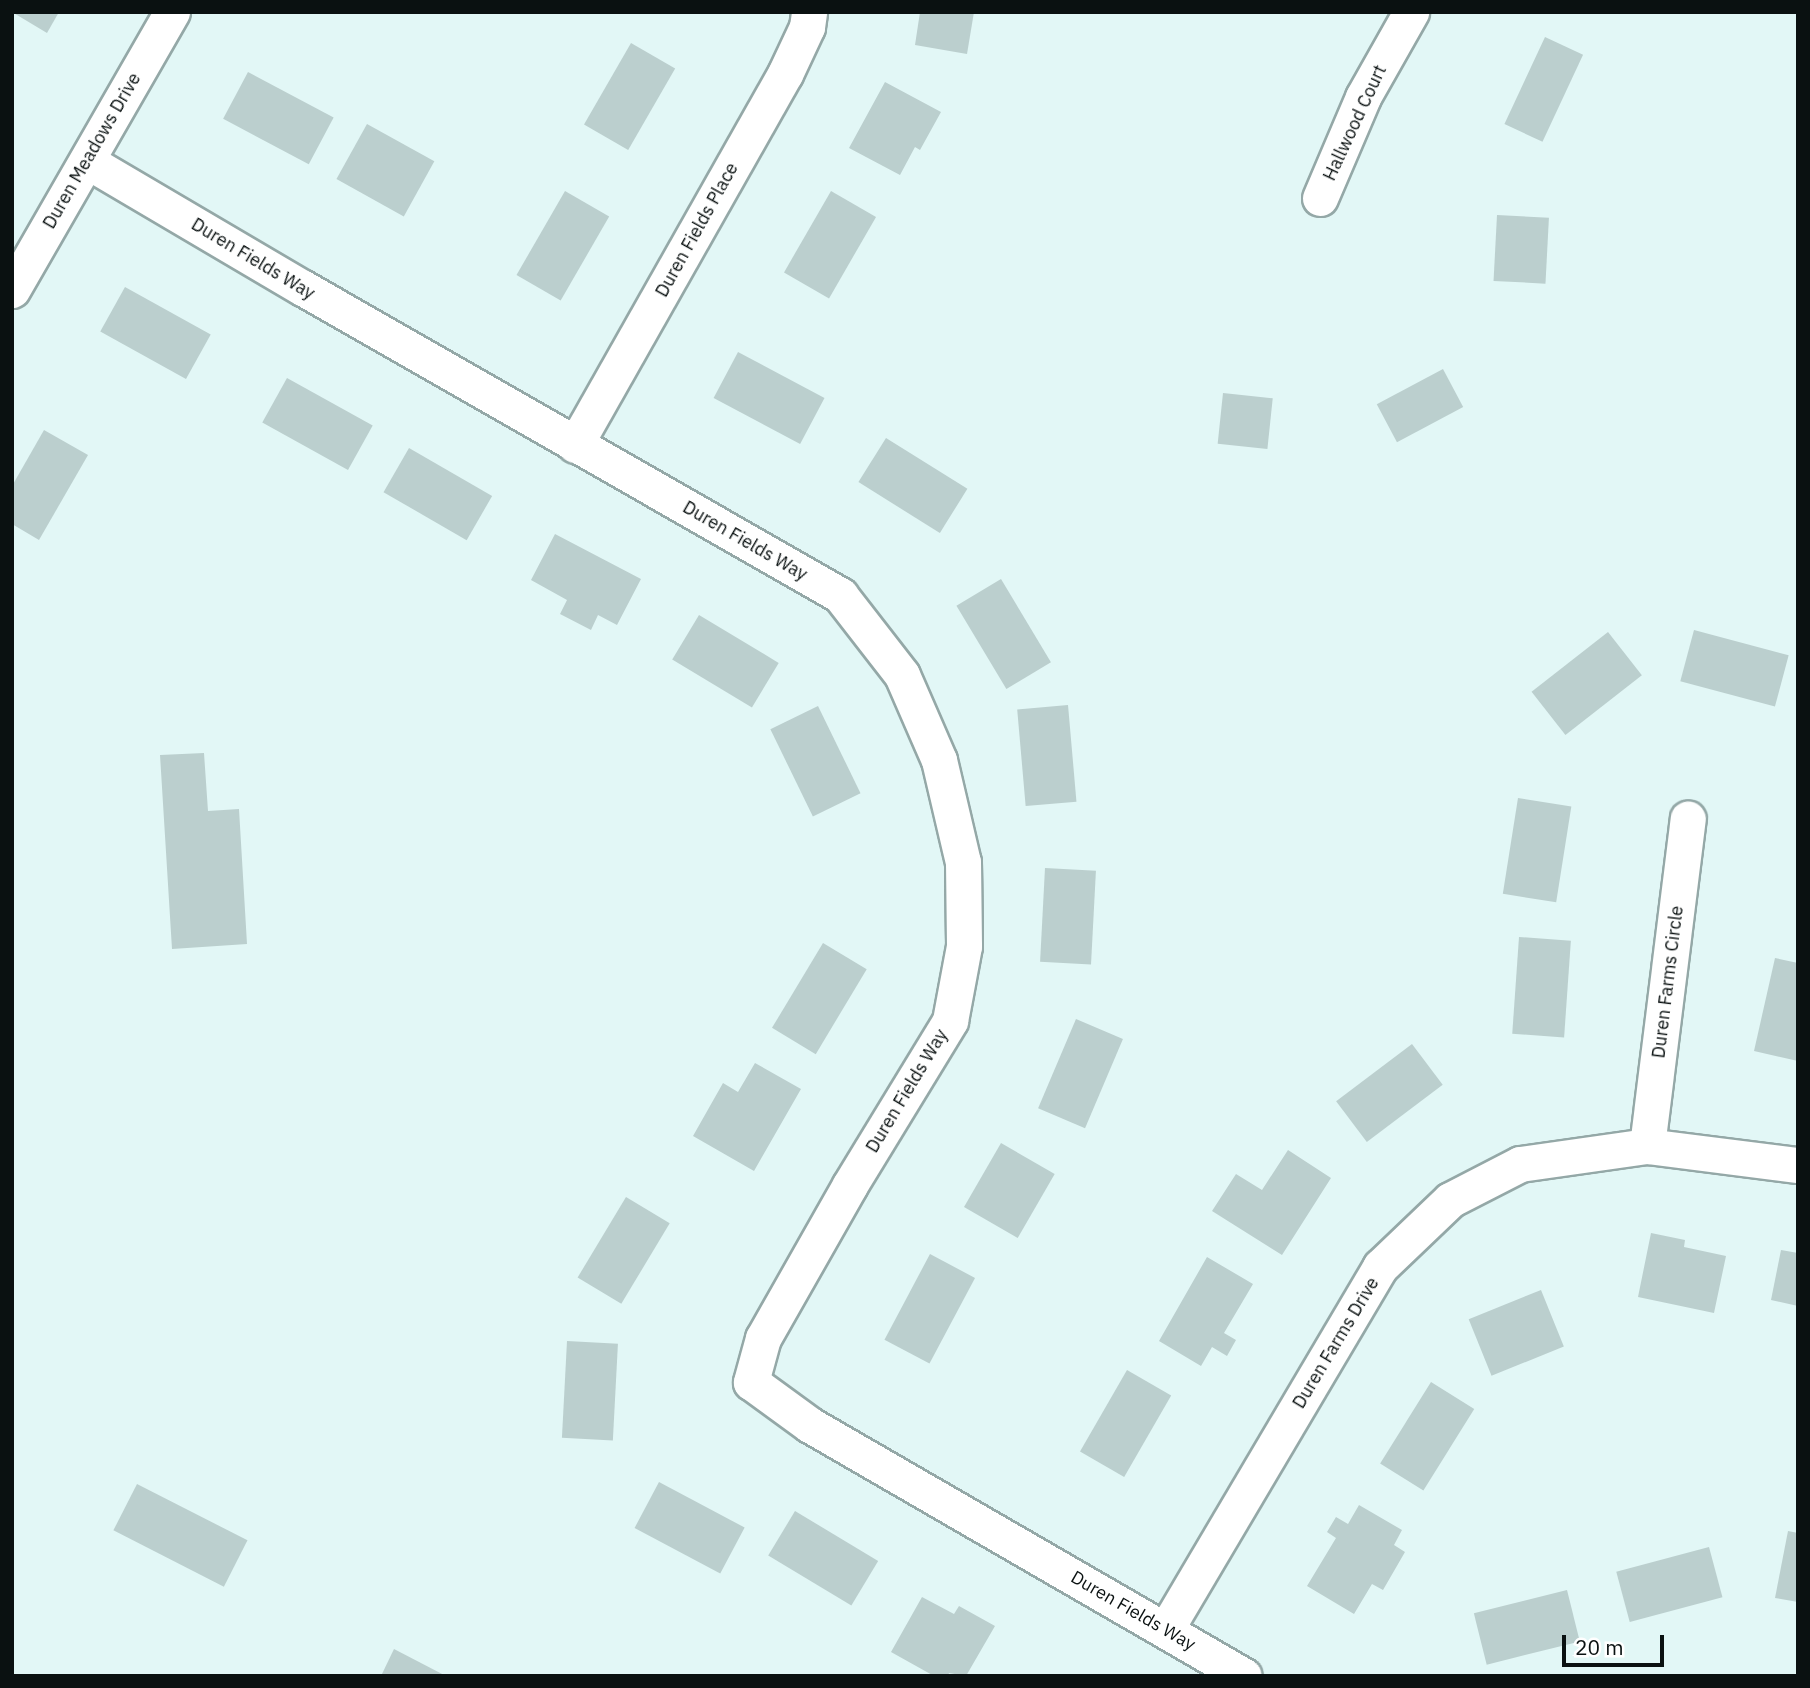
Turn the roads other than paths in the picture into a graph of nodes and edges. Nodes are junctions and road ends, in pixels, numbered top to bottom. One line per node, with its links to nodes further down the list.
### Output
1 (172, 12): 4 (street, Duren Meadows Drive)
2 (809, 12): 7 (street, Duren Fields Place)
3 (1411, 12): 5 (street, Hallwood Court)
4 (88, 161): 6 (street, Duren Meadows Drive); 7 (street, Duren Fields Way)
5 (1321, 198)
6 (12, 290)
7 (575, 444): 11 (street, Duren Fields Way)
8 (1688, 819): 9 (street, Duren Farms Circle)
9 (1647, 1146): 10 (street, Duren Farms Drive); 11 (street, Duren Farms Drive)
10 (1798, 1165)
11 (1166, 1629): 12 (street, Duren Fields Way)
12 (1244, 1676)

